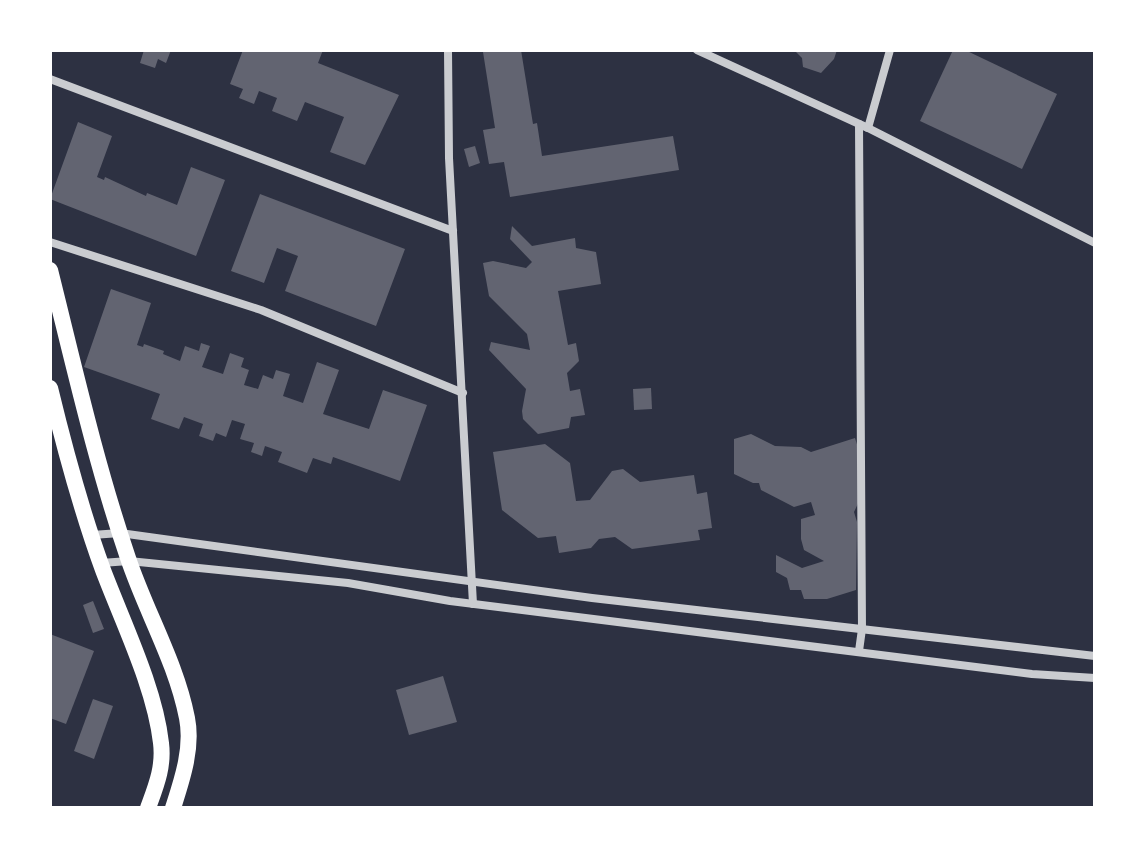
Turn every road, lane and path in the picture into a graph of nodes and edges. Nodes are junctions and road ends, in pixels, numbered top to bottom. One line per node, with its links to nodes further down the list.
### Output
1 (447, 50): 6 (street)
2 (697, 50): 5 (street)
3 (890, 50): 5 (street)
4 (50, 79): 6 (street)
5 (864, 126): 8 (street); 18 (street)
6 (453, 231): 11 (street)
7 (50, 242): 11 (street)
8 (1095, 243)
9 (50, 270): 12 (main road)
10 (50, 388): 13 (main road)
11 (463, 393): 16 (street)
12 (120, 533): 13 (street); 14 (main road); 16 (street)
13 (91, 535): 15 (main road)
14 (129, 561): 15 (street); 17 (street); 23 (main road)
15 (101, 563): 22 (main road)
16 (473, 582): 17 (street); 18 (street)
17 (473, 604): 19 (street)
18 (862, 629): 19 (street); 20 (street)
19 (859, 651): 21 (street)
20 (1095, 656)
21 (1095, 678)
22 (148, 808)
23 (173, 808)

